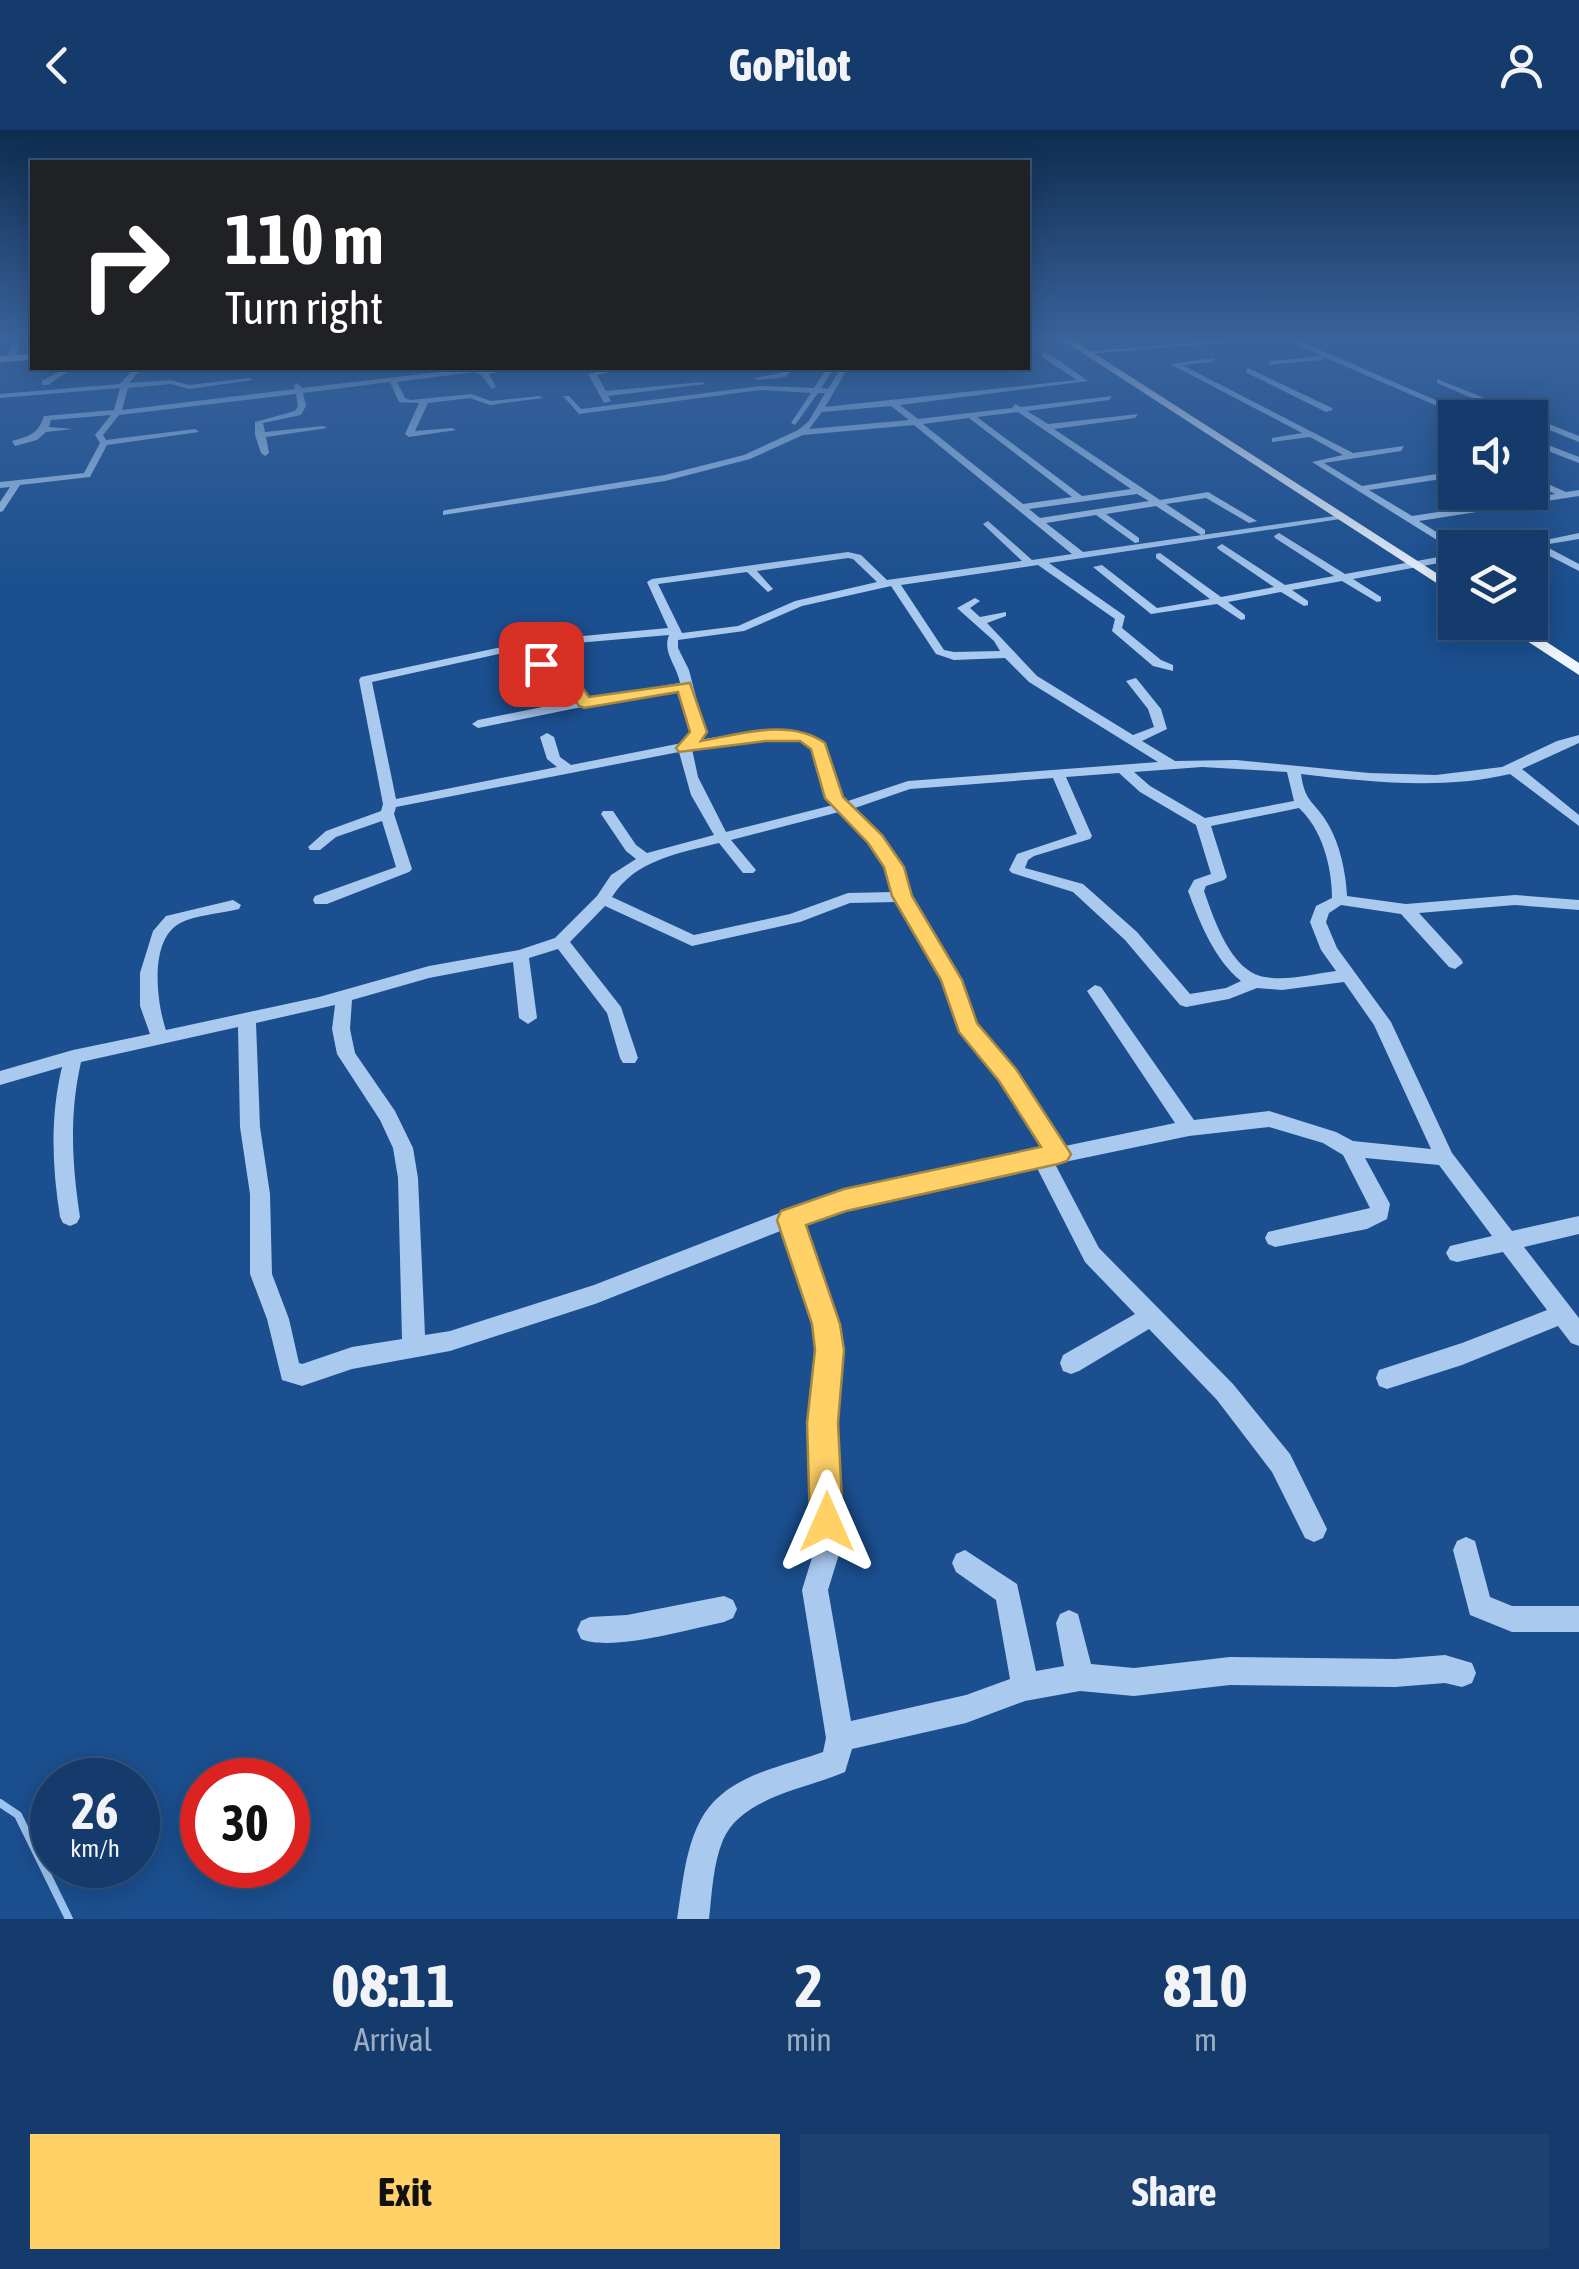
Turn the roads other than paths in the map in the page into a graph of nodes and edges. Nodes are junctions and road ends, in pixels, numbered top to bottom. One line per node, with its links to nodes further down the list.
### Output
1 (44, 422): 18 (street)
2 (110, 422): 27 (street)
3 (258, 422): 23 (street)
4 (414, 422): 19 (street)
5 (793, 422): 21 (street)
6 (810, 422): 22 (street)
7 (911, 422): 22 (street)
8 (916, 422): 45 (street)
9 (980, 422): 42 (street)
10 (1041, 422): 14 (street)
11 (1077, 422): 14 (street)
12 (1194, 422): 48 (main road)
13 (1286, 422): 24 (street)
14 (1046, 426): 39 (street)
15 (1548, 426): 25 (street)
16 (323, 428): 23 (street)
17 (68, 429): 18 (street)
18 (42, 430): 28 (street)
19 (452, 430)
20 (195, 432): 27 (street)
21 (786, 432): 22 (street); 22 (street)
22 (799, 434)
23 (259, 435): 31 (street)
24 (1310, 435): 26 (street); 32 (street)
25 (1579, 439)
26 (1275, 440)
27 (104, 443): 35 (street)
28 (15, 444)
29 (1402, 448): 32 (street)
30 (1548, 448): 33 (street)
31 (266, 453)
32 (1350, 456): 38 (street)
33 (1579, 460)
34 (1438, 477): 38 (street)
35 (16, 484): 36 (street); 46 (street)
36 (0, 486)
37 (1548, 486): 41 (street)
38 (1360, 488): 49 (street)
39 (1137, 491): 42 (street); 44 (street)
40 (1579, 493): 41 (street)
41 (1566, 495): 43 (street); 49 (street)
42 (1080, 499): 45 (street)
43 (1579, 501)
44 (1155, 502): 47 (street); 51 (street); 53 (street)
45 (1024, 508): 50 (street)
46 (0, 509)
47 (1097, 511): 50 (street); 57 (street)
48 (1342, 518): 61 (street); 65 (main road)
49 (1412, 520): 55 (street)
50 (1039, 521): 61 (street)
51 (1252, 522)
52 (988, 524): 64 (street)
53 (1200, 532)
54 (1278, 536): 69 (street)
55 (1438, 536)
56 (1579, 536): 58 (street)
57 (1135, 540)
58 (1548, 542)
59 (1222, 547): 72 (street)
60 (1548, 551): 68 (street)
61 (1080, 556): 64 (street)
62 (1160, 556): 75 (street)
63 (1438, 560): 65 (street)
64 (1035, 562): 71 (street); 85 (street)
65 (1414, 564): 69 (street); 70 (main road)
66 (1098, 567): 75 (street)
67 (750, 568): 71 (street); 73 (street); 81 (street)
68 (1579, 568)
69 (1342, 577): 72 (street); 74 (street)
70 (1438, 579)
71 (890, 584): 81 (street); 83 (street)
72 (1282, 588): 75 (street); 77 (street)
73 (768, 589)
74 (1377, 599)
75 (1219, 600): 79 (street)
76 (975, 602): 80 (street)
77 (1304, 603)
78 (1002, 614): 80 (street)
79 (1241, 617)
80 (978, 622): 83 (street)
81 (676, 633): 88 (street); 103 (street)
82 (1533, 640): 86 (main road)
83 (1008, 654): 93 (street)
84 (530, 665): 89 (street)
85 (1169, 668)
86 (1579, 670)
87 (1132, 680): 93 (street)
88 (684, 686): 89 (street); 94 (street)
89 (584, 703): 90 (street)
90 (478, 724)
91 (547, 737): 97 (street)
92 (1579, 739): 96 (street)
93 (1132, 740): 95 (street)
94 (685, 748): 97 (street); 102 (street); 107 (street)
95 (1170, 764): 98 (street); 99 (street)
96 (1512, 769): 99 (street); 105 (street)
97 (570, 770): 103 (street)
98 (1122, 770): 100 (street); 106 (street)
99 (1294, 771): 101 (street)
100 (1058, 774): 102 (street); 122 (street)
101 (1300, 804): 106 (street); 114 (street)
102 (843, 807): 107 (street); 111 (street)
103 (388, 809): 108 (street); 113 (street)
104 (608, 814): 109 (street)
105 (1579, 822)
106 (1203, 823): 122 (street)
107 (724, 838): 109 (street); 110 (street)
108 (315, 846)
109 (646, 859): 112 (street)
110 (748, 870)
111 (902, 896): 112 (street); 133 (street)
112 (603, 899): 118 (street)
113 (321, 900)
114 (1339, 900): 117 (street); 121 (street)
115 (233, 905): 127 (street)
116 (1579, 905): 117 (street)
117 (1406, 909): 120 (street)
118 (561, 942): 119 (street); 129 (street)
119 (520, 955): 124 (street); 125 (street)
120 (1455, 964)
121 (1346, 976): 122 (street); 134 (street)
122 (1255, 982)
123 (1096, 991): 131 (street)
124 (344, 994): 126 (street); 144 (street)
125 (528, 1018)
126 (247, 1020): 127 (street); 144 (street)
127 (160, 1038): 128 (street)
128 (73, 1057): 130 (street); 135 (street)
129 (629, 1058)
130 (0, 1078)
131 (1189, 1128): 132 (street); 133 (street)
132 (1350, 1149): 134 (street); 138 (street)
133 (1050, 1157): 136 (street); 142 (street)
134 (1445, 1158): 139 (street)
135 (70, 1218)
136 (790, 1220): 144 (street); 157 (street)
137 (1579, 1225): 139 (street)
138 (1275, 1238)
139 (1508, 1238): 140 (street); 141 (street)
140 (1457, 1253)
141 (1560, 1315): 143 (street); 146 (street)
142 (1151, 1316): 145 (street); 147 (street)
143 (1579, 1336)
144 (414, 1348)
145 (1072, 1363)
146 (1387, 1378)
147 (1314, 1529)
148 (1466, 1550): 151 (street)
149 (965, 1563): 156 (street)
150 (724, 1609): 153 (street)
151 (1579, 1618)
152 (1069, 1623): 155 (street)
153 (590, 1630)
154 (1462, 1673): 155 (street)
155 (1080, 1678): 156 (street)
156 (1026, 1687): 157 (street)
157 (840, 1738): 158 (street)
158 (693, 1919)

